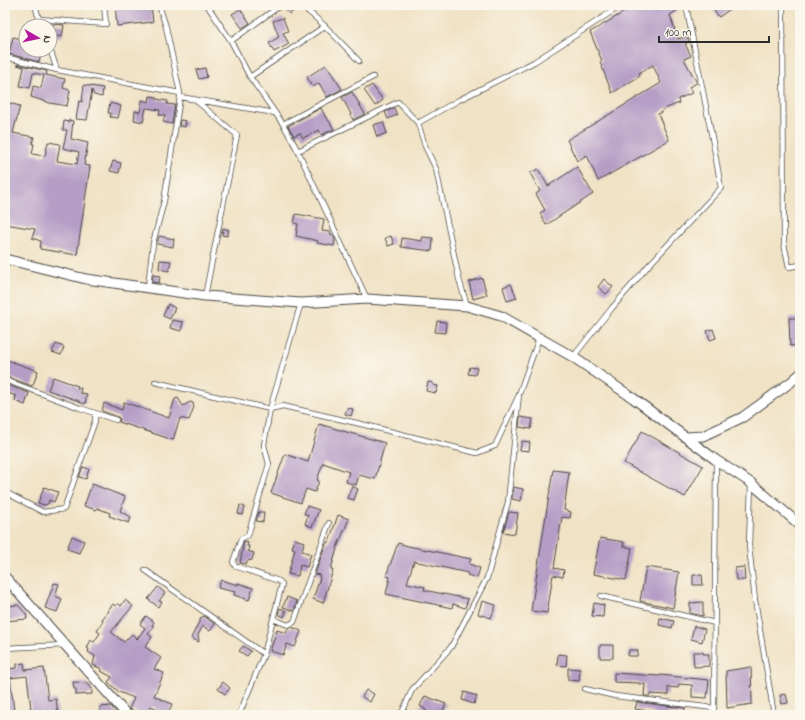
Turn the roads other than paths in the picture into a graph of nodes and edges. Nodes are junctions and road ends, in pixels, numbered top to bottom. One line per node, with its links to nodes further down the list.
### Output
1 (35, 5): 10 (lane)
2 (104, 5): 11 (lane)
3 (159, 5): 20 (lane)
4 (207, 5): 13 (lane)
5 (281, 5): 13 (lane)
6 (301, 5): 12 (lane)
7 (622, 5): 23 (lane)
8 (686, 5): 34 (lane)
9 (783, 5): 27 (lane)
10 (39, 18)
11 (58, 20)
12 (325, 26): 16 (lane); 18 (lane)
13 (231, 41): 18 (lane)
14 (5, 57): 17 (lane)
15 (53, 58): 17 (lane)
16 (359, 61)
17 (58, 70): 20 (lane)
18 (250, 77): 22 (lane)
19 (373, 77): 24 (lane)
20 (180, 95): 21 (lane); 28 (lane)
21 (194, 98): 22 (lane); 29 (lane)
22 (275, 113): 24 (lane)
23 (418, 123): 25 (lane); 32 (lane)
24 (283, 124): 25 (lane)
25 (298, 151): 30 (lane)
26 (5, 259): 28 (street)
27 (800, 265)
28 (148, 287): 29 (street)
29 (205, 296): 31 (street)
30 (367, 299): 31 (street); 32 (street)
31 (301, 303): 39 (lane)
32 (467, 306): 33 (street)
33 (539, 338): 34 (street); 38 (lane)
34 (573, 357): 42 (street)
35 (800, 374): 42 (street)
36 (5, 380): 40 (lane)
37 (155, 382): 39 (lane)
38 (519, 394): 39 (lane); 58 (lane)
39 (270, 409): 51 (lane)
40 (95, 414): 41 (lane); 45 (lane)
41 (116, 420)
42 (686, 437): 43 (street)
43 (716, 460): 44 (street); 52 (lane)
44 (750, 483): 47 (street); 62 (lane)
45 (5, 492)
46 (329, 523): 51 (lane)
47 (800, 525)
48 (145, 570): 55 (lane)
49 (5, 577): 53 (street)
50 (601, 596): 52 (lane)
51 (273, 619): 55 (lane)
52 (715, 623): 57 (lane)
53 (65, 645): 54 (lane); 59 (street)
54 (5, 648)
55 (264, 654): 60 (lane)
56 (585, 688): 57 (lane)
57 (714, 708): 61 (lane)
58 (402, 713)
59 (127, 715)
60 (238, 715)
61 (714, 715)
62 (774, 715)

